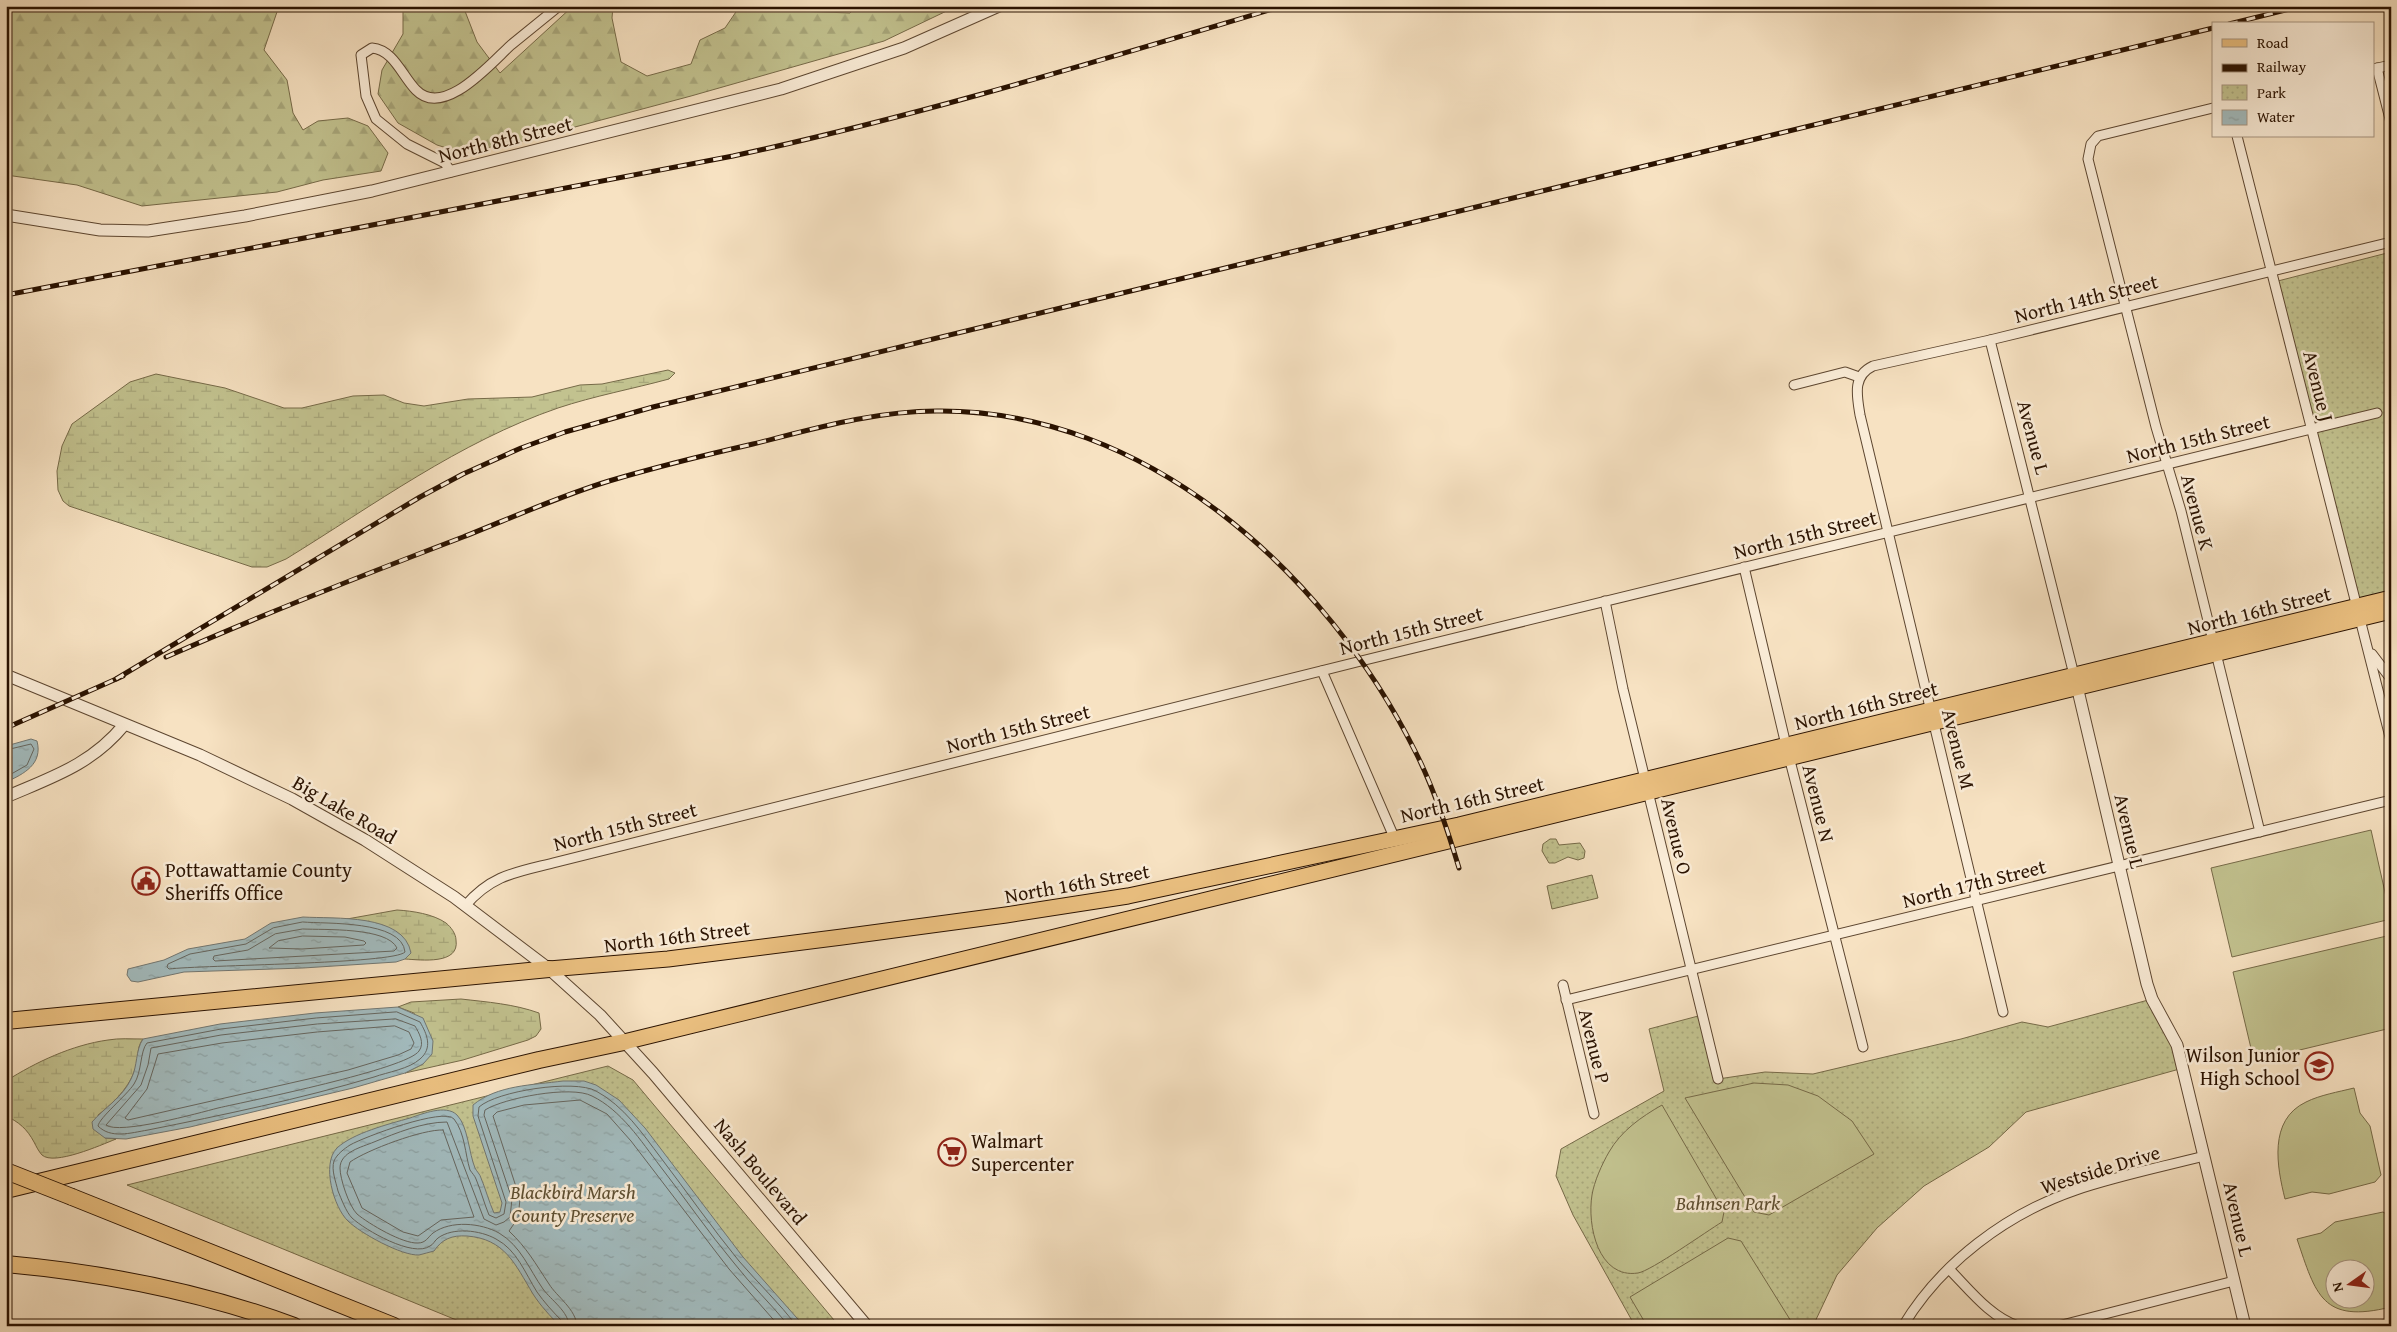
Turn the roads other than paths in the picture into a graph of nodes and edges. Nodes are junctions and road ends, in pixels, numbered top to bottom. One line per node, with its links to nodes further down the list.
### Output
1 (559, 6): 8 (street)
2 (998, 6): 8 (street, North 8th Street)
3 (2391, 65): 4 (street)
4 (2375, 68): 6 (street)
5 (2212, 108): 12 (street, Avenue K)
6 (2391, 123)
7 (2238, 138): 11 (street, Avenue J)
8 (451, 172): 9 (street, North 8th Street)
9 (6, 215)
10 (2391, 242): 11 (street, North 14th Street)
11 (2271, 270): 12 (street, North 14th Street); 17 (street, Avenue J)
12 (2124, 306): 13 (street, North 14th Street); 18 (street, Avenue K)
13 (1990, 340): 14 (street, North 14th Street); 19 (street, Avenue L)
14 (1859, 377): 15 (street); 20 (street, Avenue M)
15 (1794, 384)
16 (2377, 413): 17 (street, North 15th Street)
17 (2311, 428): 18 (street, North 15th Street); 25 (street, Avenue J)
18 (2167, 464): 19 (street, North 15th Street); 27 (street, Avenue K)
19 (2031, 498): 20 (street, North 15th Street); 31 (street, Avenue L)
20 (1889, 532): 21 (street, North 15th Street); 32 (street, Avenue M)
21 (1744, 567): 23 (street, North 15th Street); 35 (street, Avenue N)
22 (2391, 598): 25 (main road, North 16th Street)
23 (1604, 601): 28 (street, North 15th Street); 36 (street, Avenue O)
24 (2391, 611): 25 (main road, North 16th Street)
25 (2359, 613): 26 (street, Avenue J); 27 (main road, North 16th Street)
26 (2367, 645): 30 (street, Avenue J); 34 (street, Avenue J)
27 (2215, 647): 31 (main road, North 16th Street); 39 (street, Avenue K)
28 (1322, 671): 40 (street); 43 (street, North 15th Street)
29 (6, 675): 33 (street, Big Lake Road)
30 (2391, 679)
31 (2075, 681): 32 (main road, North 16th Street); 41 (street, Avenue L)
32 (1932, 716): 35 (main road, North 16th Street); 42 (street, Avenue M)
33 (124, 725): 37 (street); 43 (street, Big Lake Road)
34 (2391, 741)
35 (1788, 751): 36 (main road, North 16th Street); 44 (street, Avenue N)
36 (1647, 785): 40 (main road, North 16th Street); 46 (street, Avenue O); 51 (main road, North 16th Street)
37 (6, 797)
38 (2391, 800): 39 (street, North 17th Street)
39 (2260, 832): 41 (street, North 17th Street)
40 (1394, 837): 45 (main road, North 16th Street)
41 (2119, 866): 42 (street, North 17th Street); 55 (street, Avenue L)
42 (1976, 900): 44 (street, North 17th Street); 49 (street, Avenue M)
43 (465, 906): 45 (street, Big Lake Road)
44 (1833, 935): 46 (street, North 17th Street); 52 (street, Avenue N)
45 (549, 969): 50 (highway); 51 (street, Big Lake Road)
46 (1691, 970): 48 (street, North 17th Street); 53 (street, Avenue O)
47 (1563, 985): 48 (street, Avenue P)
48 (1566, 1000): 54 (street, Avenue P)
49 (2003, 1012)
50 (6, 1021)
51 (624, 1042): 57 (highway); 63 (street, Nash Boulevard)
52 (1863, 1047)
53 (1718, 1079)
54 (1594, 1114)
55 (2204, 1156): 59 (street, Westside Drive); 60 (street, Avenue L)
56 (6, 1171): 62 (highway, bridge)
57 (6, 1190)
58 (6, 1264): 61 (highway)
59 (1949, 1269): 64 (street, Westside Drive); 65 (street)
60 (2234, 1281): 66 (street); 67 (street, Avenue L)
61 (294, 1326)
62 (394, 1326)
63 (867, 1326)
64 (1903, 1326)
65 (2018, 1326)
66 (2058, 1326)
67 (2244, 1326)

